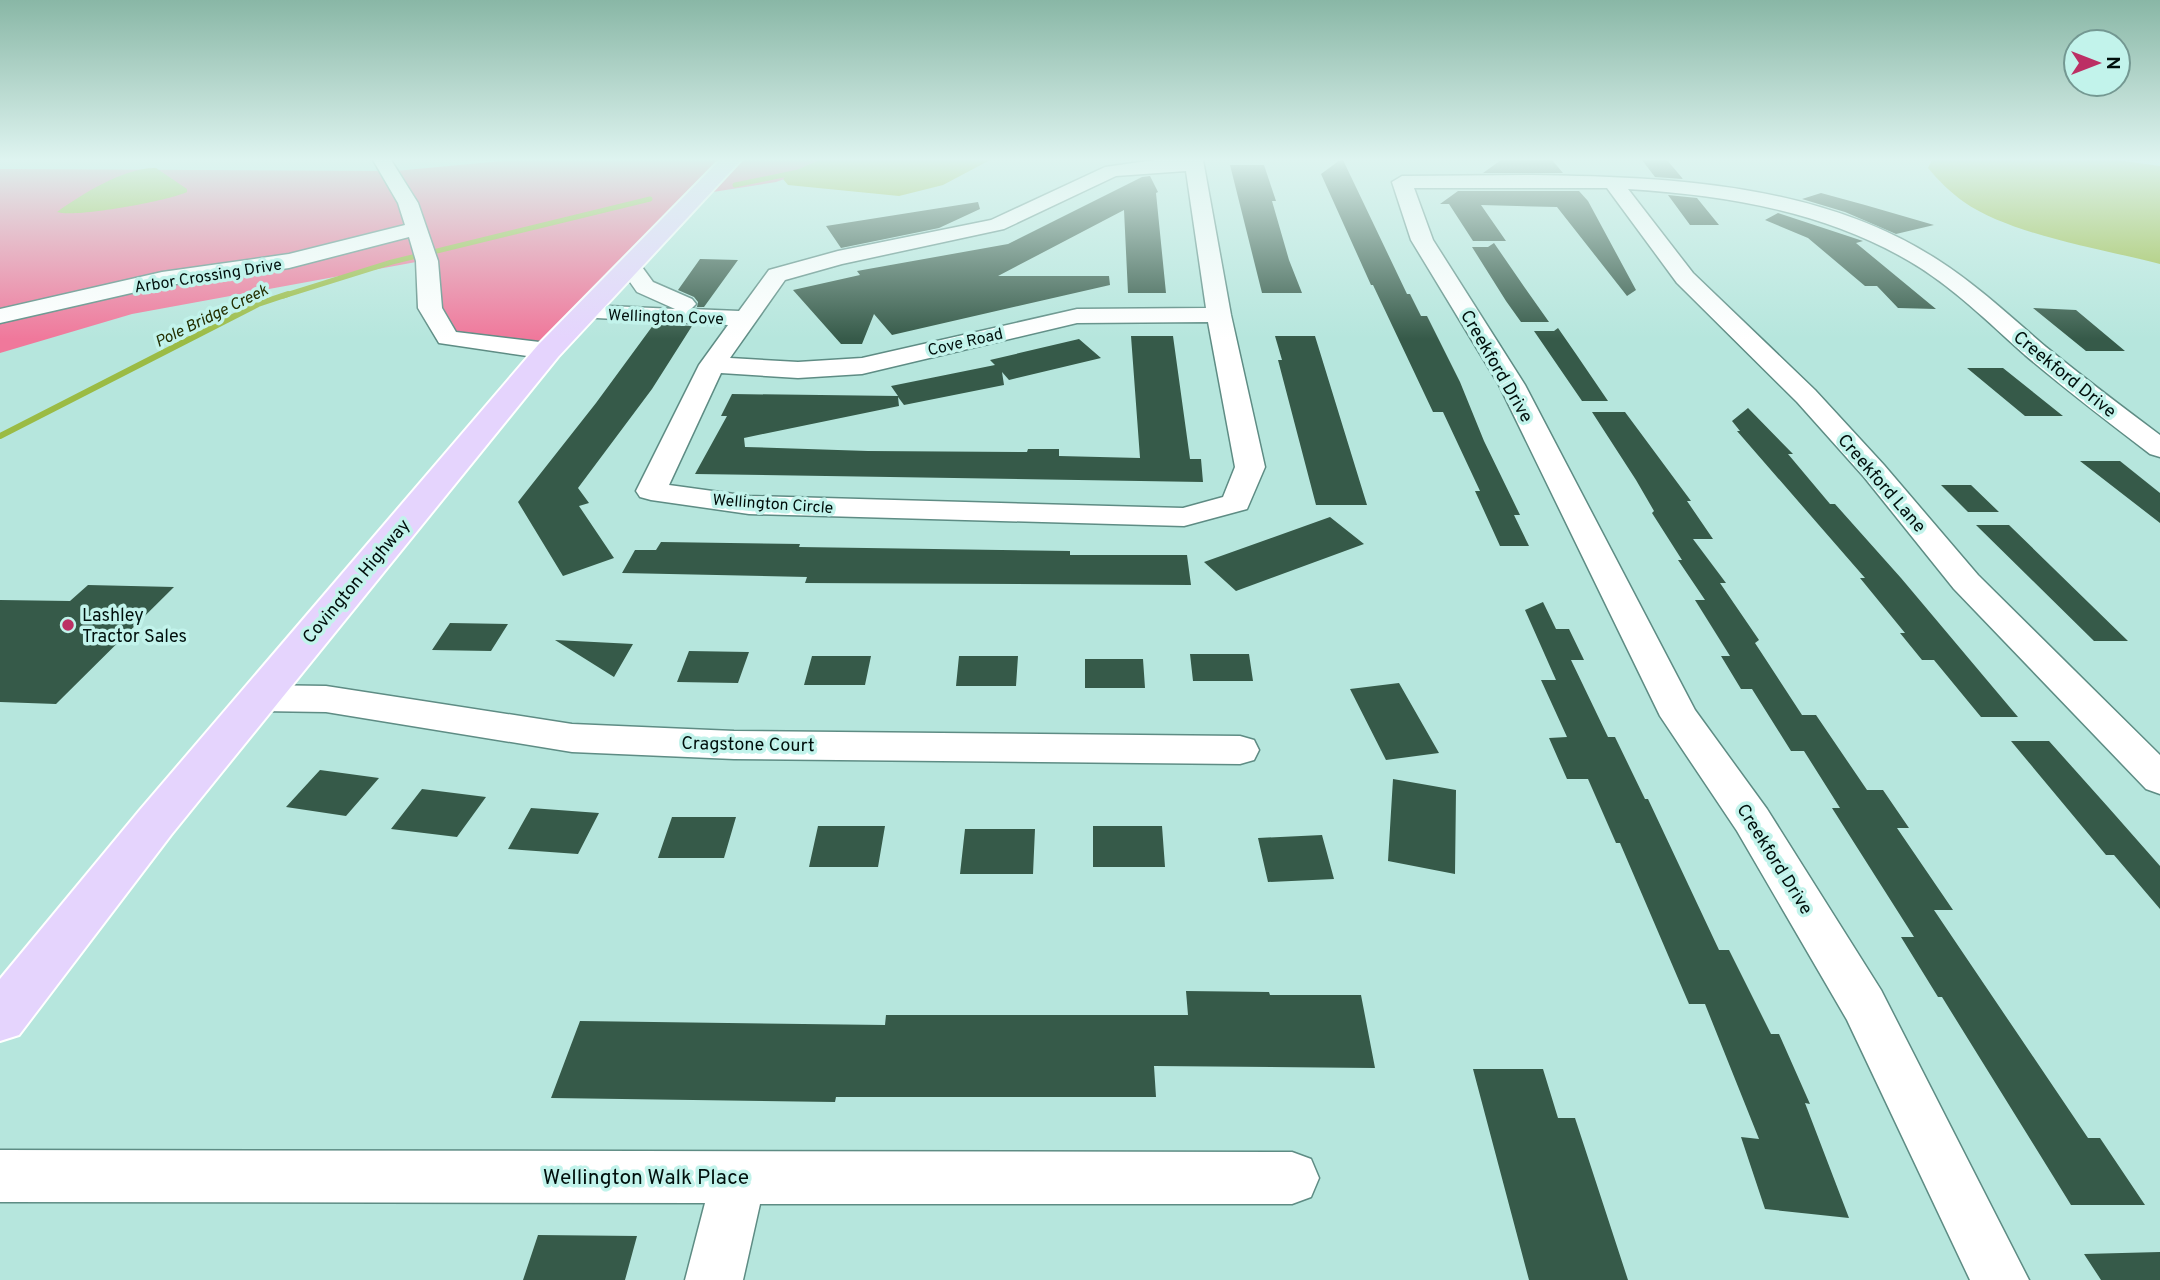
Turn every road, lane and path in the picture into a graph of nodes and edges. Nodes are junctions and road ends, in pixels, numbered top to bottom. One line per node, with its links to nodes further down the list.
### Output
1 (413, 220): 8 (street)
2 (673, 220): 9 (main road, Covington Highway)
3 (1009, 220): 12 (street, Wellington Circle)
4 (1204, 220): 13 (street, Wellington Circle)
5 (1415, 220): 26 (street, Creekford Drive)
6 (1641, 220): 20 (street, Creekford Lane)
7 (1829, 220): 17 (street, Creekford Drive)
8 (421, 247): 14 (street, Arbor Crossing Drive); 15 (street)
9 (629, 265): 10 (street); 11 (main road, Covington Highway)
10 (684, 304): 11 (street, Wellington Cove); 12 (street, Wellington Cove)
11 (591, 307): 12 (street, Wellington Cove); 15 (main road, Covington Highway)
12 (751, 313): 16 (street, Wellington Circle)
13 (1219, 315): 16 (street, Cove Road); 16 (street, Wellington Circle)
14 (0, 316)
15 (548, 351): 18 (main road, Covington Highway)
16 (712, 365)
17 (2160, 448)
18 (259, 698): 19 (street, Cragstone Court); 21 (main road, Covington Highway)
19 (1240, 750)
20 (2160, 779)
21 (0, 1018)
22 (0, 1176): 23 (street, Wellington Walk Place)
23 (739, 1177): 24 (street, Wellington Walk Place); 25 (street)
24 (1292, 1178)
25 (715, 1280)
26 (2000, 1280)

